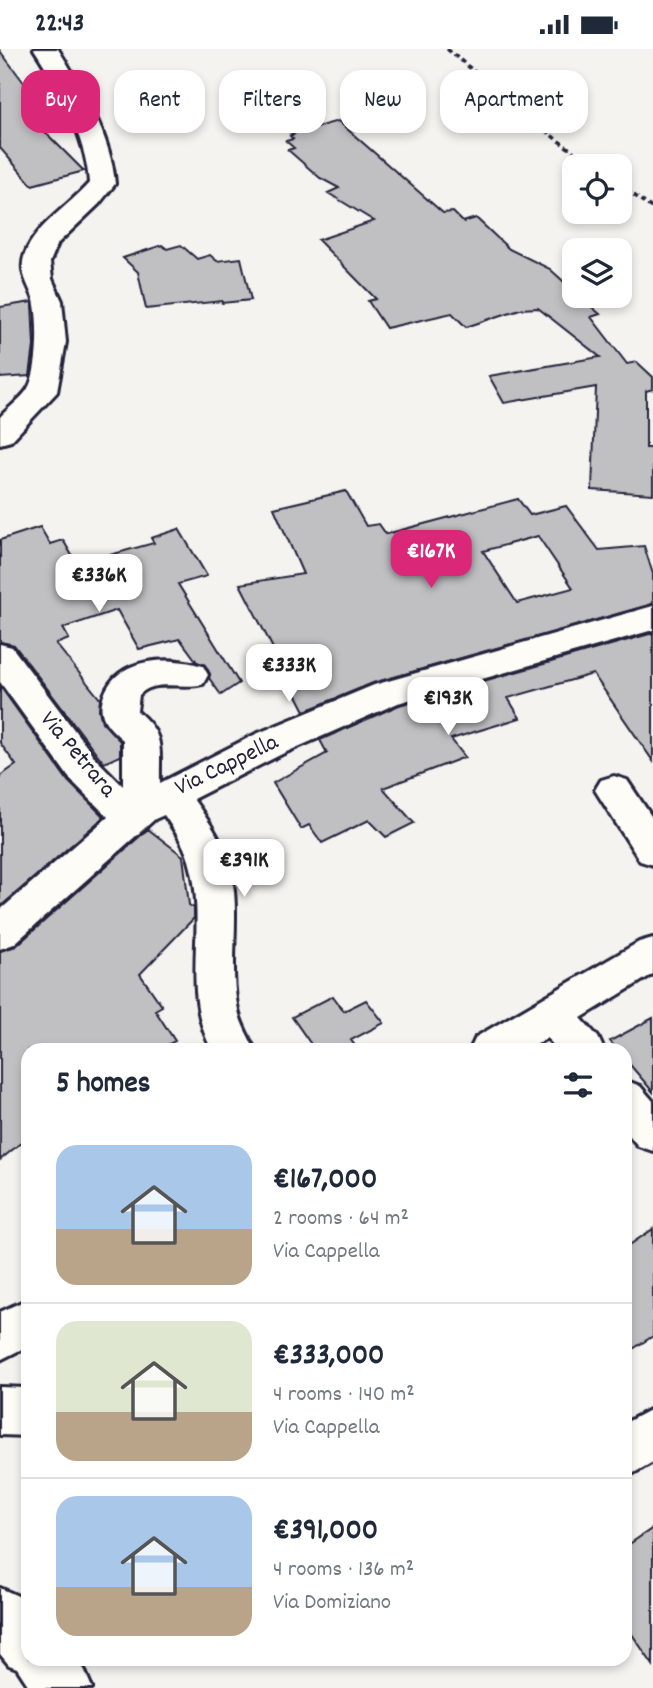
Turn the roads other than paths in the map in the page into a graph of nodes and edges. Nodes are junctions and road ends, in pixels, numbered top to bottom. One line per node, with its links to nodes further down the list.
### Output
1 (46, 49): 2 (street)
2 (0, 434)
3 (653, 618): 7 (street, Via Cappella)
4 (0, 656): 7 (street, Via Petrara)
5 (191, 675): 7 (street)
6 (614, 790): 8 (street)
7 (147, 806): 9 (street, Via Cappella); 12 (street, Via Petrara)
8 (653, 851)
9 (0, 933)
10 (653, 954): 11 (street)
11 (552, 1014): 13 (street); 14 (street)
12 (230, 1043)
13 (503, 1043)
14 (577, 1043)
15 (632, 1106): 16 (street)
16 (653, 1132)
17 (21, 1325): 18 (street)
18 (0, 1337)
19 (0, 1412): 20 (street)
20 (21, 1412)
21 (653, 1432): 22 (street)
22 (632, 1448)
23 (0, 1614): 24 (street)
24 (21, 1638)
25 (46, 1666): 26 (street)
26 (65, 1688)

